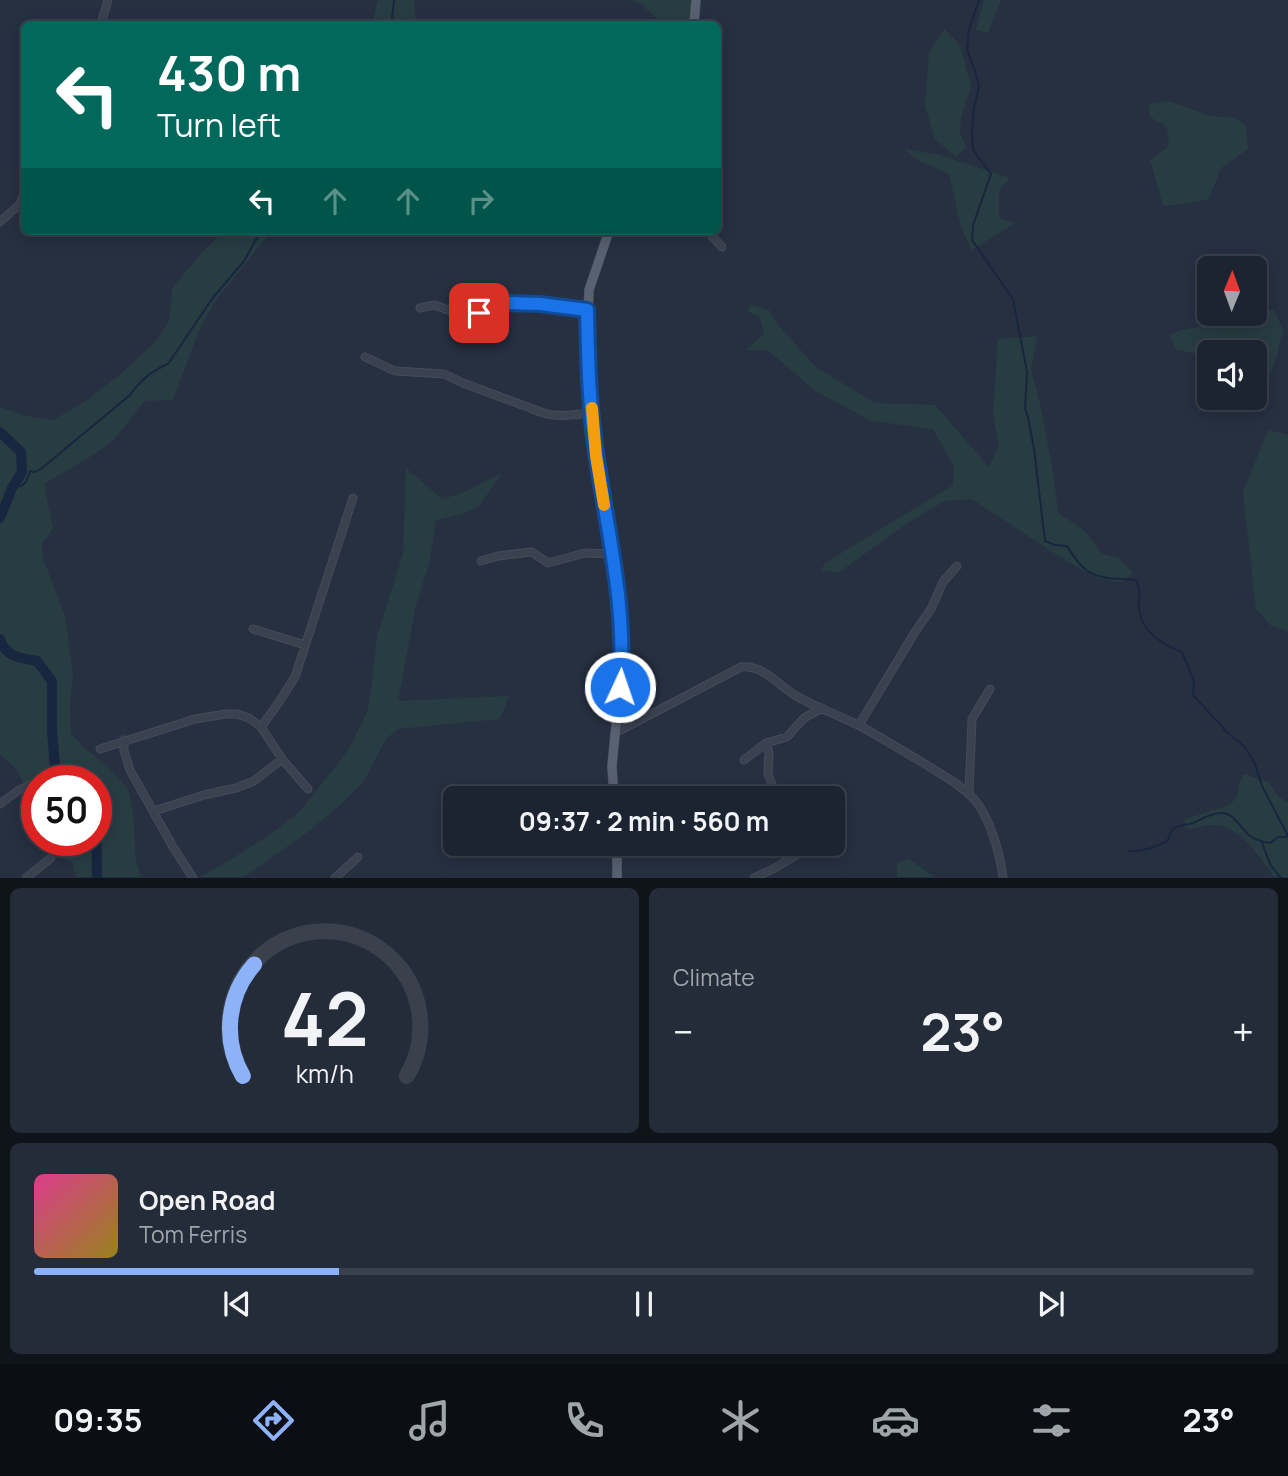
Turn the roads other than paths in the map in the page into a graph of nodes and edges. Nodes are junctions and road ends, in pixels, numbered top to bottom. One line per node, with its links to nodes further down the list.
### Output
1 (107, 0): 3 (street)
2 (696, 0): 4 (main road)
3 (102, 21)
4 (694, 21)
5 (21, 201): 6 (street)
6 (0, 222)
7 (608, 235): 11 (main road)
8 (711, 235): 9 (street)
9 (722, 247)
10 (420, 308): 11 (street)
11 (587, 310): 13 (main road)
12 (365, 357): 13 (street)
13 (592, 413): 15 (main road)
14 (353, 498): 19 (street)
15 (613, 554): 16 (street); 24 (main road)
16 (481, 561)
17 (957, 566): 22 (street)
18 (253, 629): 19 (street)
19 (305, 645): 23 (street)
20 (990, 689): 34 (street)
21 (822, 708): 22 (street); 24 (street); 26 (street)
22 (859, 725): 34 (street)
23 (261, 727): 25 (street); 28 (street)
24 (615, 733): 30 (main road)
25 (124, 740): 27 (street); 36 (street)
26 (766, 743): 29 (street); 31 (street)
27 (100, 749)
28 (282, 760): 33 (street); 36 (street)
29 (744, 760)
30 (613, 786)
31 (772, 786)
32 (21, 789): 35 (street)
33 (308, 789)
34 (969, 793): 46 (street)
35 (0, 804)
36 (154, 811): 42 (street)
37 (617, 856): 44 (main road)
38 (790, 856): 45 (street)
39 (358, 857): 43 (street)
40 (51, 858): 41 (street)
41 (26, 877)
42 (193, 877)
43 (335, 877)
44 (617, 877)
45 (754, 877)
46 (1003, 877)

